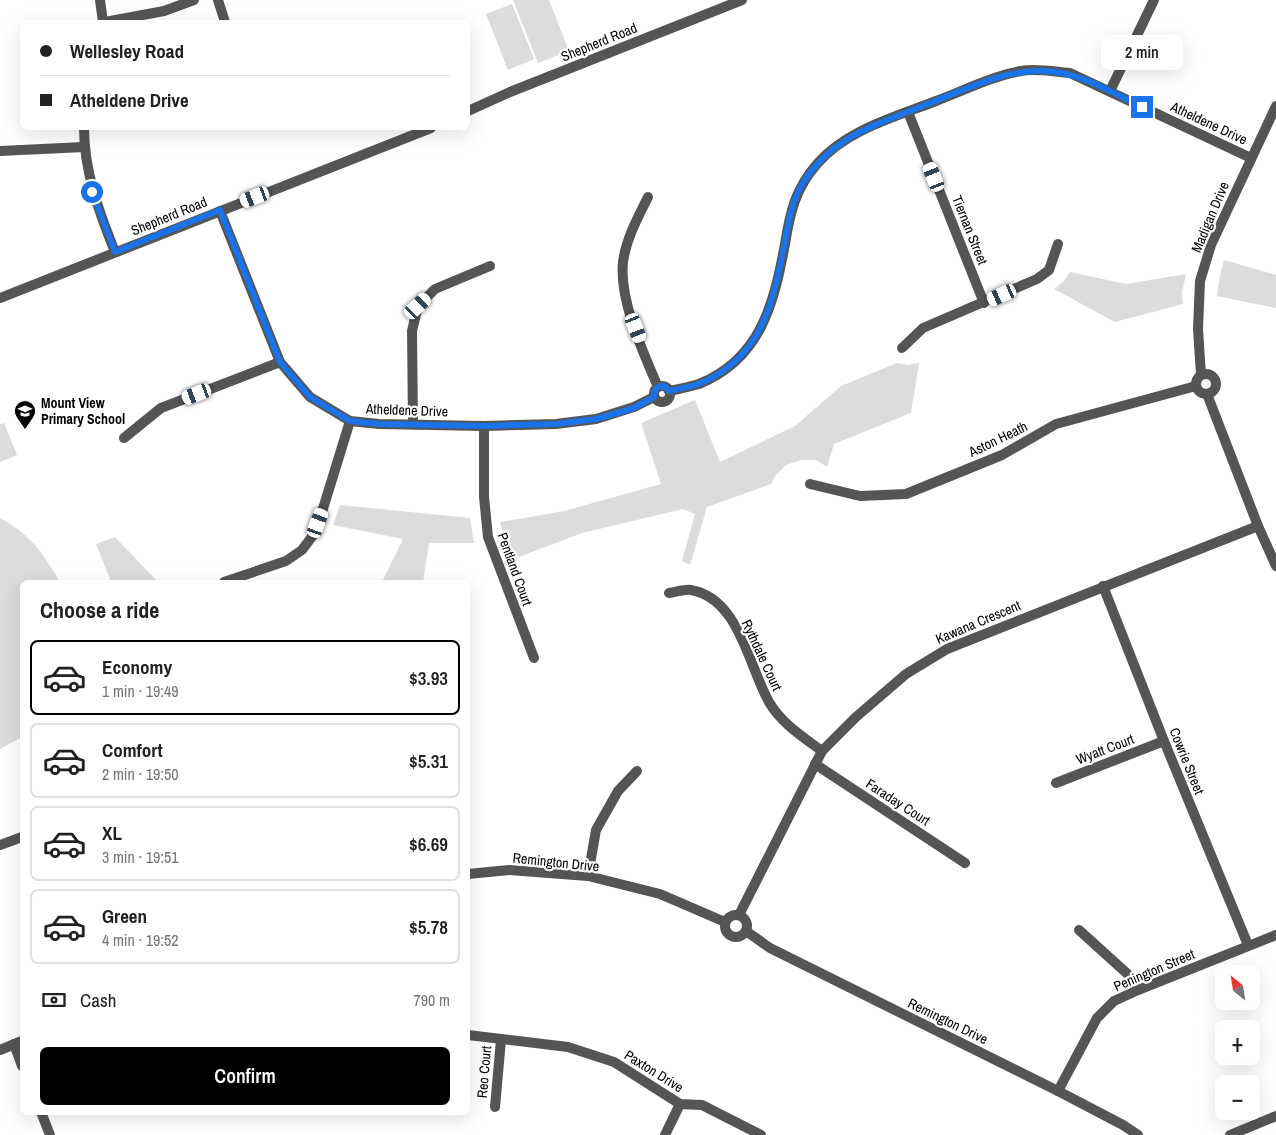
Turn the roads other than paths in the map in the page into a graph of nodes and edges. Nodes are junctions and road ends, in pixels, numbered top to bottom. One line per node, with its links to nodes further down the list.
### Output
1 (100, 0): 6 (street)
2 (194, 0): 7 (street)
3 (218, 0): 8 (street)
4 (742, 0): 11 (street, Shepherd Road)
5 (1154, 0): 9 (street)
6 (104, 20)
7 (115, 20)
8 (224, 20)
9 (1110, 91): 12 (street, Atheldene Drive); 17 (street, Atheldene Drive)
10 (1276, 106): 17 (street, Madigan Drive)
11 (470, 110)
12 (908, 112): 24 (street, Tiernan Street); 30 (street, Atheldene Drive)
13 (84, 130): 15 (street)
14 (426, 130): 19 (street, Shepherd Road)
15 (84, 147): 16 (street); 21 (street)
16 (0, 151)
17 (1251, 158): 27 (street, Madigan Drive)
18 (648, 197): 29 (street)
19 (220, 210): 21 (street, Shepherd Road); 26 (street, Atheldene Drive)
20 (1058, 244): 24 (street)
21 (115, 252): 23 (street, Shepherd Road)
22 (490, 266): 34 (street)
23 (0, 298)
24 (984, 303): 25 (street)
25 (902, 348)
26 (280, 362): 33 (street, Atheldene Drive); 36 (street)
27 (1201, 375): 28 (street); 31 (street)
28 (1196, 386): 31 (street); 37 (street, Aston Heath)
29 (658, 387): 30 (street); 32 (street)
30 (669, 391): 32 (street)
31 (1207, 394): 38 (street)
32 (654, 397): 35 (street, Atheldene Drive)
33 (350, 421): 34 (street, Atheldene Drive); 40 (street)
34 (412, 424): 35 (street, Atheldene Drive)
35 (484, 426): 43 (street, Pentland Court)
36 (124, 438)
37 (810, 484)
38 (1258, 526): 39 (street); 41 (street, Kawana Crescent)
39 (1274, 558)
40 (230, 580)
41 (1103, 586): 44 (street, Cowrie Street); 45 (street, Kawana Crescent)
42 (669, 593): 45 (street, Rythdale Court)
43 (534, 658)
44 (1164, 741): 48 (street, Wyatt Court); 59 (street, Cowrie Street)
45 (822, 751): 46 (street, Kawana Crescent)
46 (815, 764): 51 (street, Faraday Court); 54 (street, Kawana Crescent)
47 (636, 771): 53 (street)
48 (1056, 783)
49 (20, 838): 50 (street)
50 (0, 845)
51 (965, 863)
52 (470, 874): 53 (street, Remington Drive)
53 (588, 876): 55 (street, Remington Drive)
54 (739, 915): 55 (street); 57 (street)
55 (725, 922): 57 (street)
56 (1079, 930): 60 (street)
57 (746, 932): 65 (street, Remington Drive)
58 (1276, 935): 59 (street, Penington Street)
59 (1248, 945): 60 (street, Penington Street)
60 (1138, 990): 65 (street, Penington Street)
61 (470, 1035): 62 (street, Paxton Drive)
62 (501, 1040): 66 (street, Paxton Drive); 67 (street, Reo Court)
63 (18, 1042): 64 (street)
64 (0, 1050)
65 (1058, 1091): 73 (street, Remington Drive)
66 (680, 1104): 71 (street); 72 (street, Paxton Drive)
67 (495, 1107)
68 (42, 1115): 70 (street)
69 (1276, 1116): 74 (street)
70 (50, 1135)
71 (665, 1135)
72 (761, 1135)
73 (1138, 1135)
74 (1230, 1135)

